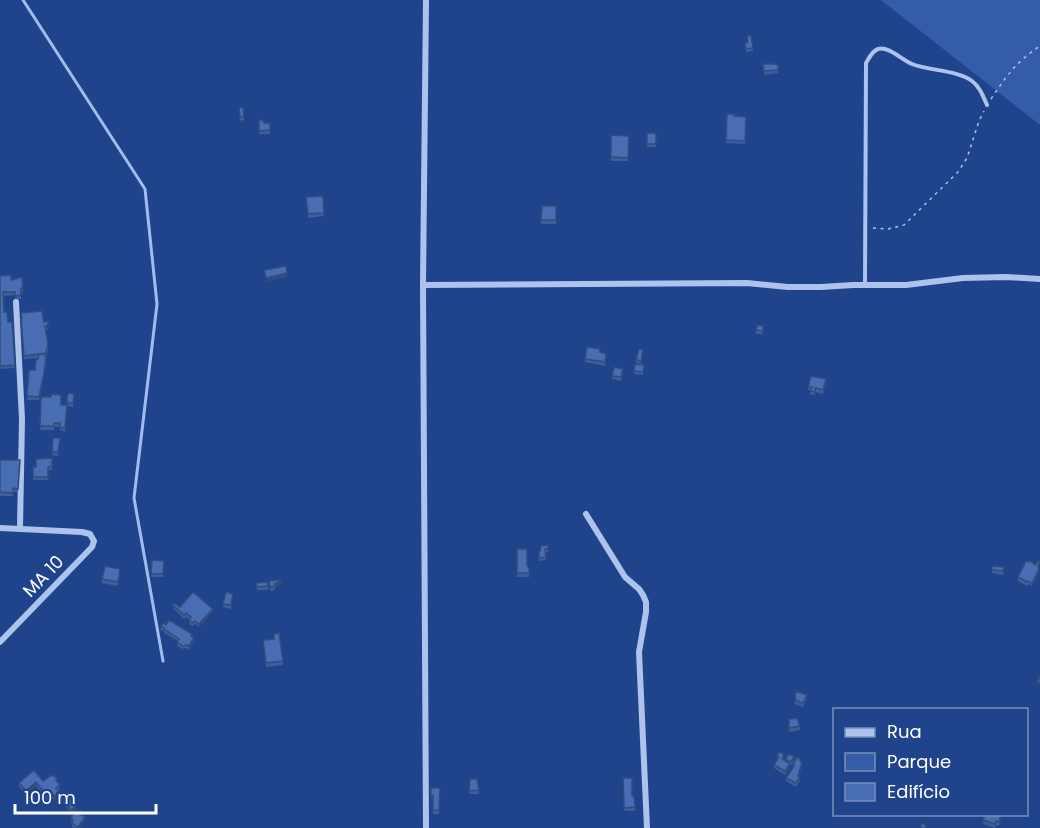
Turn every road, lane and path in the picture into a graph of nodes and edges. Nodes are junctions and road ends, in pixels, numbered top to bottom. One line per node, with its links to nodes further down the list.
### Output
1 (426, 0): 6 (street)
2 (1040, 46): 3 (path)
3 (987, 105): 4 (path); 4 (lane)
4 (866, 227): 7 (lane)
5 (1040, 279): 7 (street)
6 (423, 285): 7 (street); 13 (street)
7 (865, 285)
8 (16, 302): 11 (street)
9 (586, 514): 14 (street)
10 (0, 528): 11 (street)
11 (20, 528): 12 (street, MA 10)
12 (0, 642)
13 (426, 828)
14 (647, 828)

